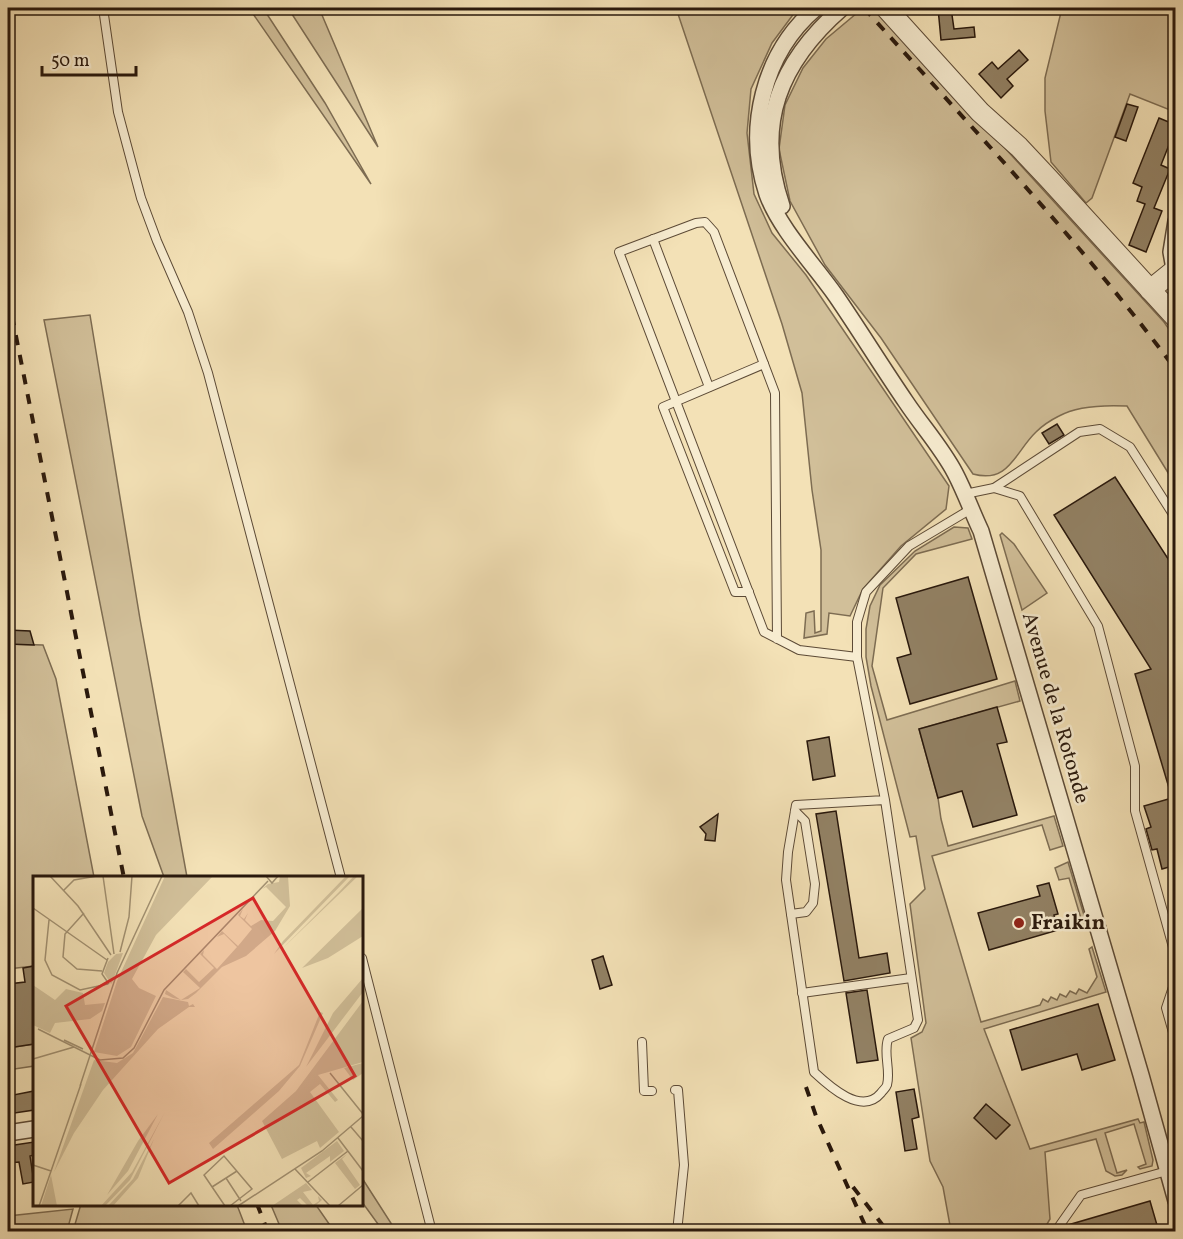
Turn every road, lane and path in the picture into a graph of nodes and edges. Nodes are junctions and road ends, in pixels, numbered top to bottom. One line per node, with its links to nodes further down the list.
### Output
1 (103, 8): 24 (lane)
2 (816, 8): 9 (street, Avenue de la Rotonde)
3 (842, 8): 9 (street, Avenue de la Rotonde)
4 (886, 8): 6 (street)
5 (902, 8): 6 (street)
6 (1049, 179): 11 (street)
7 (1176, 221): 10 (street)
8 (653, 239): 13 (lane); 14 (lane); 15 (lane)
9 (813, 264): 17 (street, Avenue de la Rotonde)
10 (1175, 269): 11 (street)
11 (1150, 290): 12 (street)
12 (1176, 318)
13 (764, 364): 14 (lane); 20 (lane)
14 (709, 387): 15 (lane)
15 (676, 401): 19 (lane); 19 (lane)
16 (994, 488): 17 (lane); 18 (lane); 26 (lane)
17 (968, 502): 21 (lane); 37 (street, Avenue de la Rotonde)
18 (1176, 519)
19 (749, 592): 20 (lane)
20 (777, 639): 21 (lane)
21 (857, 657): 22 (lane)
22 (885, 800): 23 (lane); 28 (lane)
23 (795, 811): 25 (lane); 25 (lane)
24 (339, 876)
25 (791, 914): 30 (lane)
26 (1176, 958)
27 (363, 962): 38 (lane)
28 (911, 978): 30 (lane); 30 (lane)
29 (1176, 978): 32 (lane)
30 (802, 993)
31 (642, 1042): 34 (lane)
32 (1176, 1043)
33 (675, 1090): 39 (lane)
34 (652, 1091)
35 (33, 1129): 36 (street)
36 (8, 1133)
37 (1172, 1186): 40 (lane)
38 (432, 1232)
39 (677, 1232)
40 (1054, 1232)

